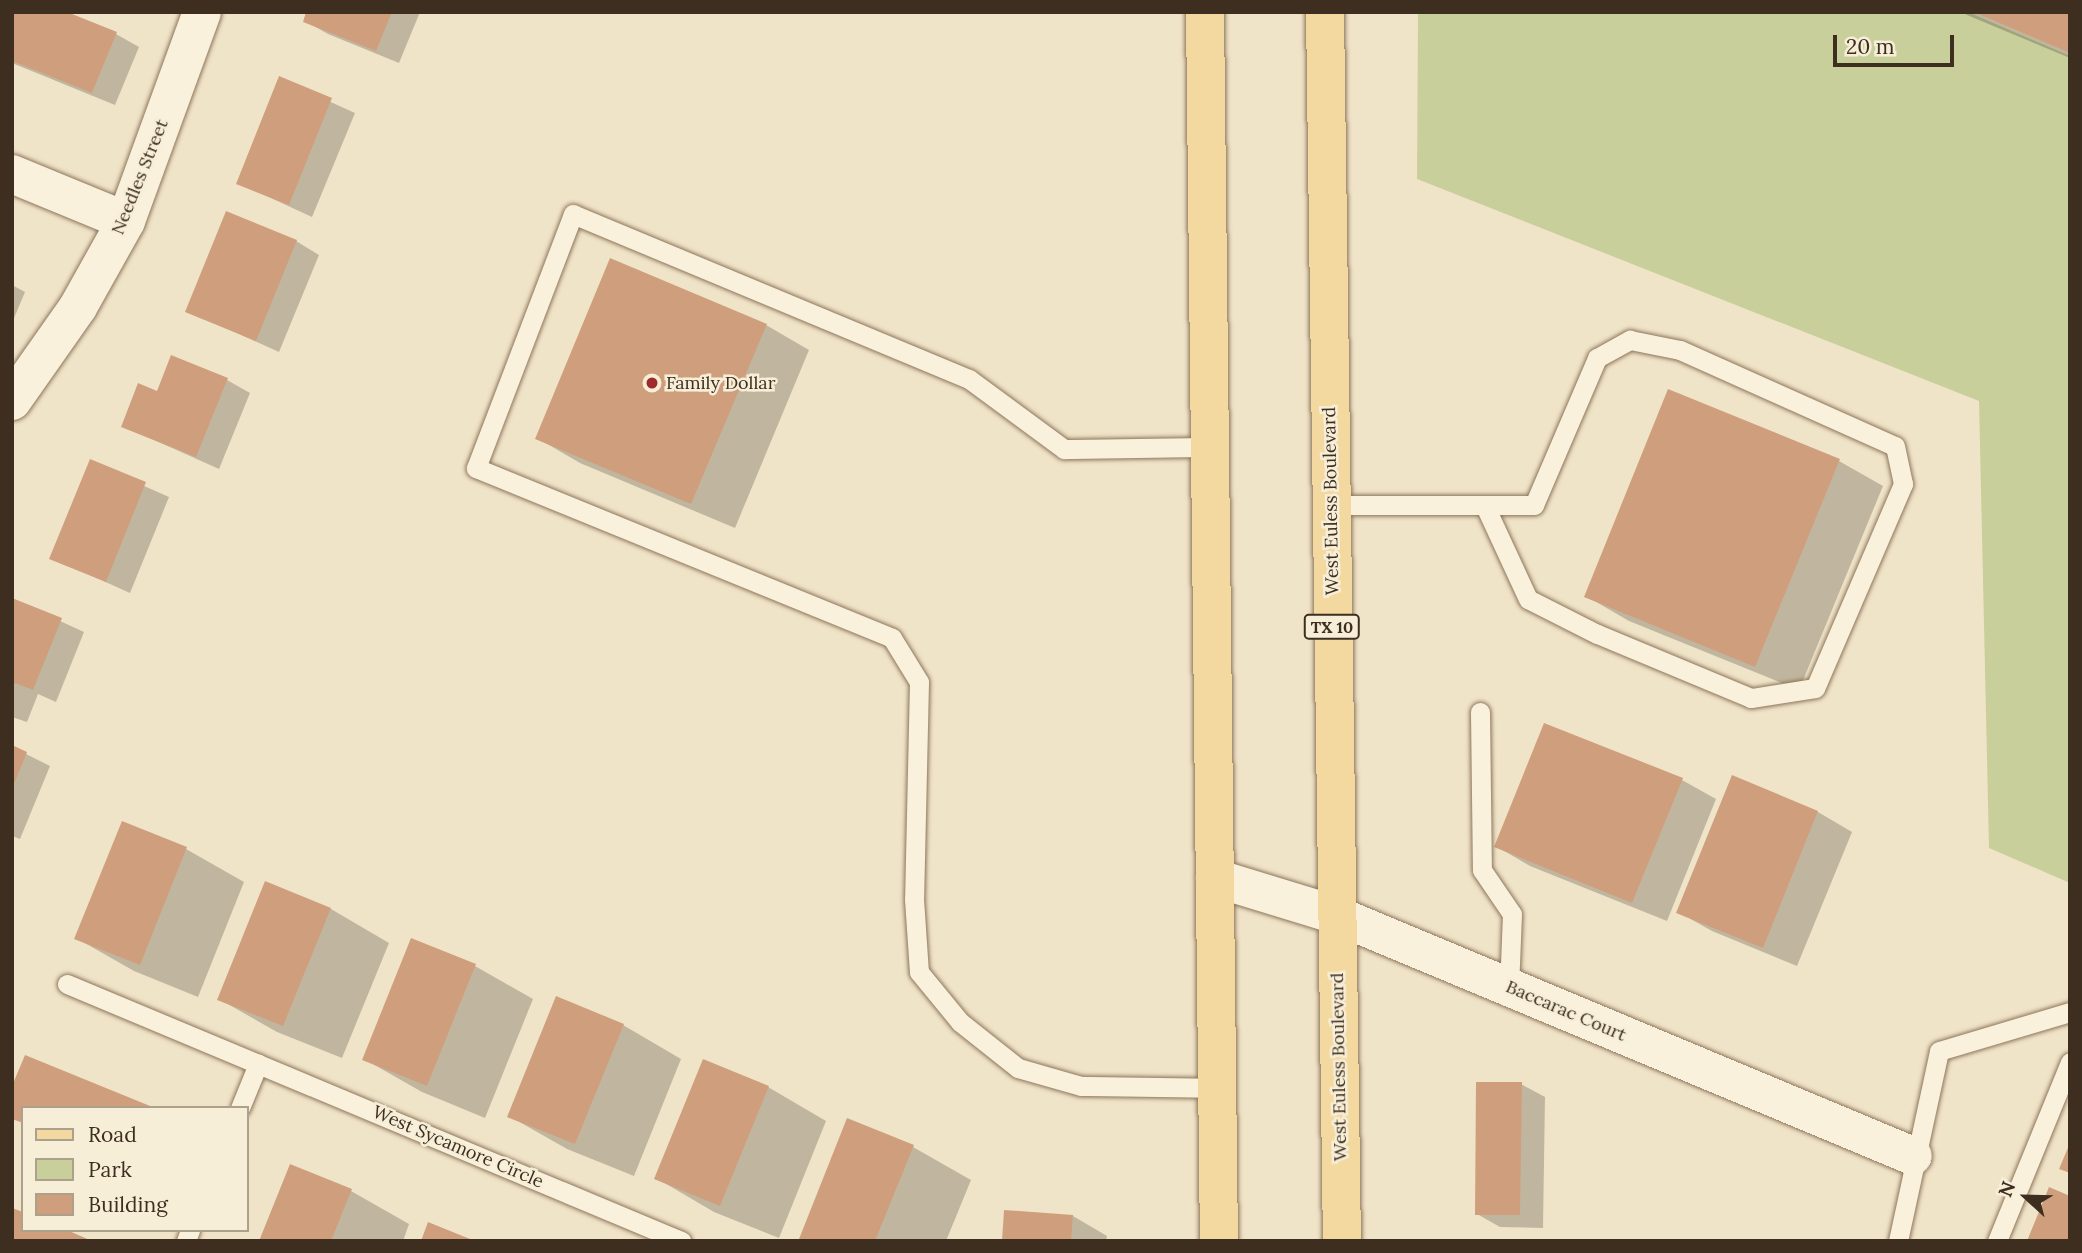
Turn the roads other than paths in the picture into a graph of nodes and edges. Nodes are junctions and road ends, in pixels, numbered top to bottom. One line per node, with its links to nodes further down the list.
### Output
1 (202, 12): 5 (street, Needles Street)
2 (1205, 12): 7 (main road)
3 (1325, 12): 8 (main road, West Euless Boulevard / TX 10)
4 (12, 174): 5 (street)
5 (126, 221): 6 (street, Needles Street)
6 (12, 401)
7 (1210, 447): 11 (main road); 18 (lane)
8 (1331, 505): 9 (lane); 12 (main road, West Euless Boulevard / TX 10)
9 (1485, 506): 9 (lane)
10 (1480, 712): 14 (lane)
11 (1215, 878): 12 (street, Baccarac Court); 18 (main road)
12 (1336, 915): 14 (street, Baccarac Court); 24 (main road, West Euless Boulevard / TX 10)
13 (67, 984): 17 (lane, West Sycamore Circle)
14 (1509, 988): 20 (street, Baccarac Court)
15 (2070, 1012): 20 (lane)
16 (2070, 1062): 26 (lane)
17 (258, 1064): 19 (lane); 21 (lane, West Sycamore Circle)
18 (1217, 1088): 23 (main road)
19 (241, 1106)
20 (1913, 1156): 25 (lane)
21 (655, 1236): 22 (lane, West Sycamore Circle)
22 (681, 1241)
23 (1219, 1241)
24 (1342, 1241)
25 (1898, 1241)
26 (1997, 1241)

